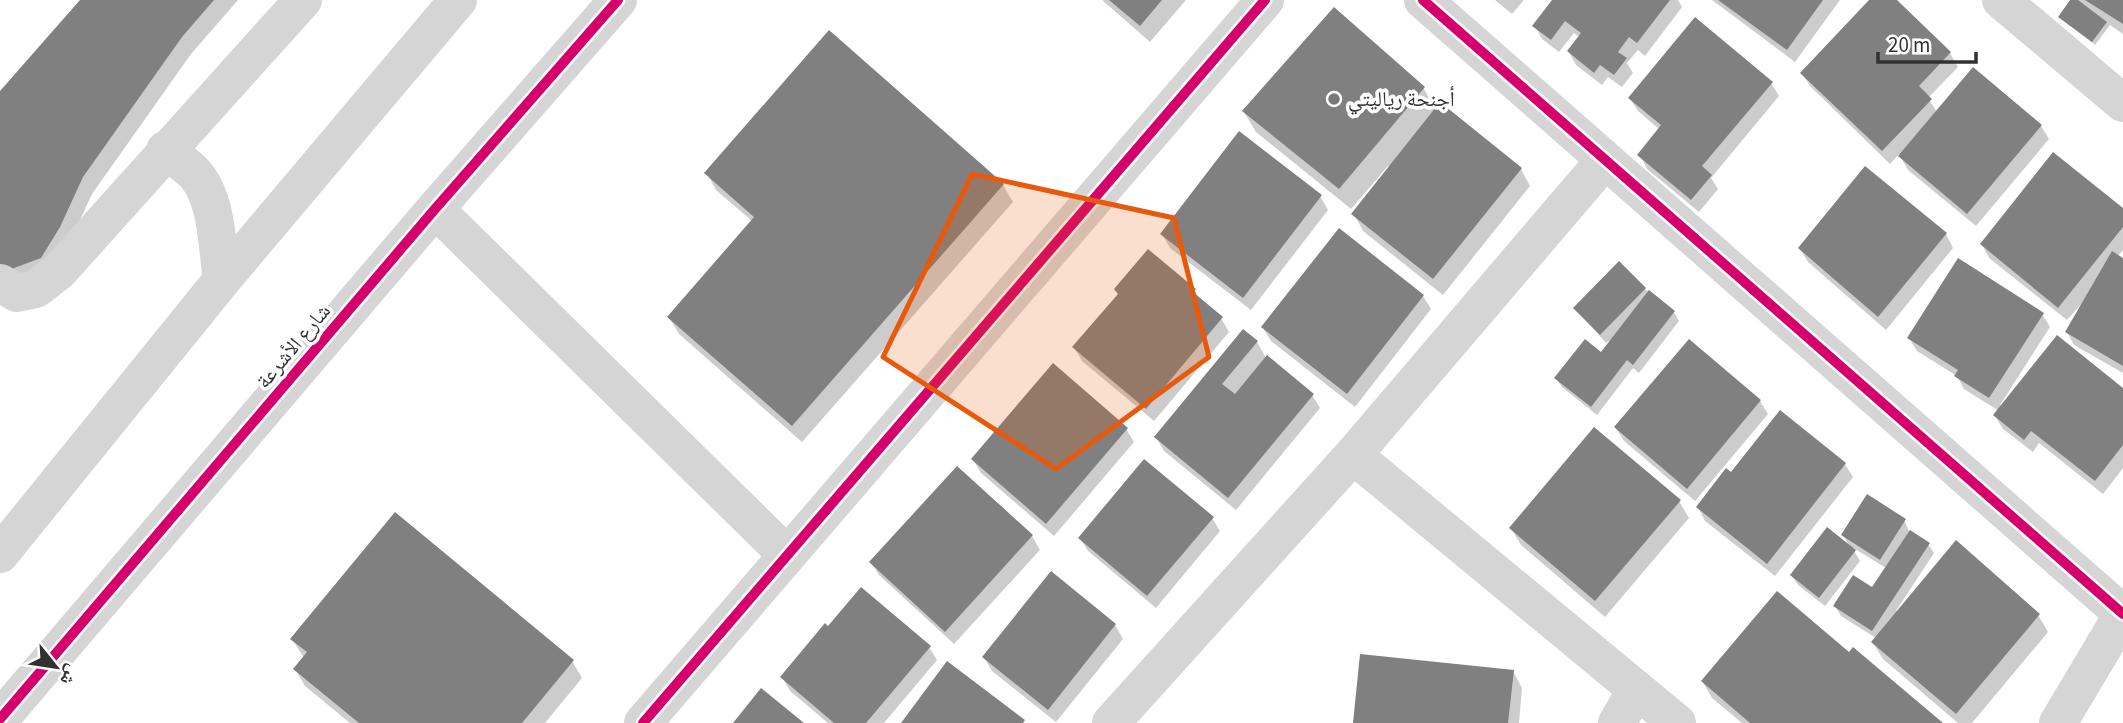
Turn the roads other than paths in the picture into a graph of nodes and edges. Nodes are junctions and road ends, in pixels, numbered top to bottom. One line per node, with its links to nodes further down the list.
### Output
1 (303, 0): 8 (street)
2 (458, 0): 11 (street)
3 (618, 0): 10 (street, شارع الأشرعة)
4 (1265, 0): 15 (street)
5 (1423, 0): 9 (street)
6 (2001, 0): 7 (street)
7 (2123, 103)
8 (165, 150): 11 (street); 12 (street)
9 (1605, 160): 13 (street); 16 (street)
10 (435, 209): 15 (street); 18 (street, شارع الأشرعة)
11 (222, 281): 14 (street)
12 (0, 283)
13 (1353, 455): 17 (street); 20 (street)
14 (0, 554)
15 (787, 555): 19 (street)
16 (2123, 614): 23 (street)
17 (1636, 690): 21 (street); 22 (street)
18 (0, 719)
19 (643, 723)
20 (1111, 723)
21 (1616, 723)
22 (1676, 723)
23 (2058, 723)

